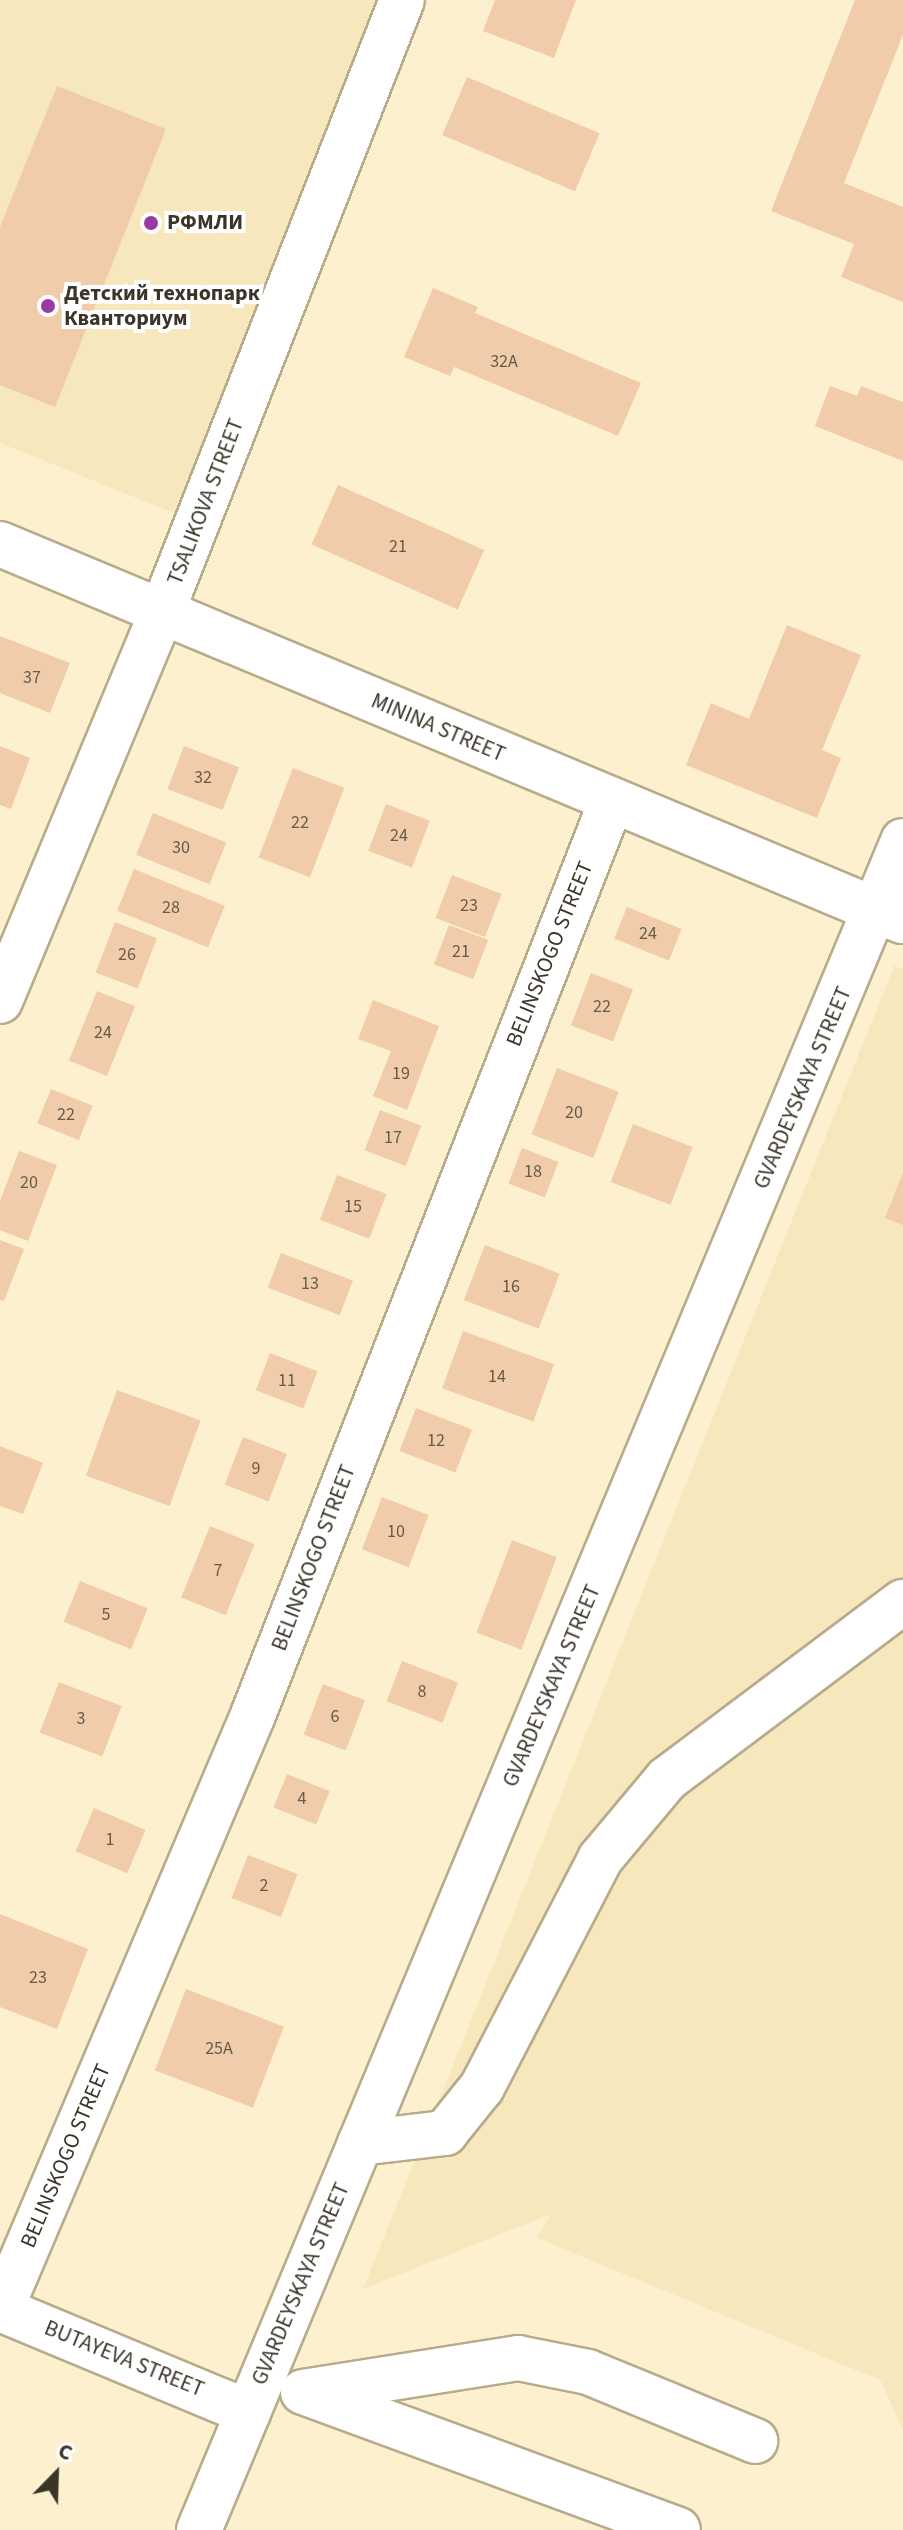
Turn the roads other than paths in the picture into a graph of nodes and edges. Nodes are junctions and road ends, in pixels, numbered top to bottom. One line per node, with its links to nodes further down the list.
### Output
1 (402, 0): 3 (street, TSALIKOVA STREET)
2 (0, 544): 3 (street, MININA STREET)
3 (162, 612): 4 (street, MININA STREET); 7 (street, TSALIKOVA STREET)
4 (612, 800): 6 (street, MININA STREET); 10 (street, BELINSKOGO STREET)
5 (903, 841): 6 (street, GVARDEYSKAYA STREET)
6 (890, 916): 9 (street, GVARDEYSKAYA STREET)
7 (0, 1001)
8 (903, 1602): 9 (street)
9 (360, 2143): 12 (street, GVARDEYSKAYA STREET)
10 (0, 2309): 12 (street, BUTAYEVA STREET)
11 (303, 2392): 12 (street, BUTAYEVA STREET); 13 (street); 15 (street, BUTAYEVA STREET)
12 (255, 2394): 14 (street, GVARDEYSKAYA STREET)
13 (755, 2441)
14 (199, 2530)
15 (678, 2530)

